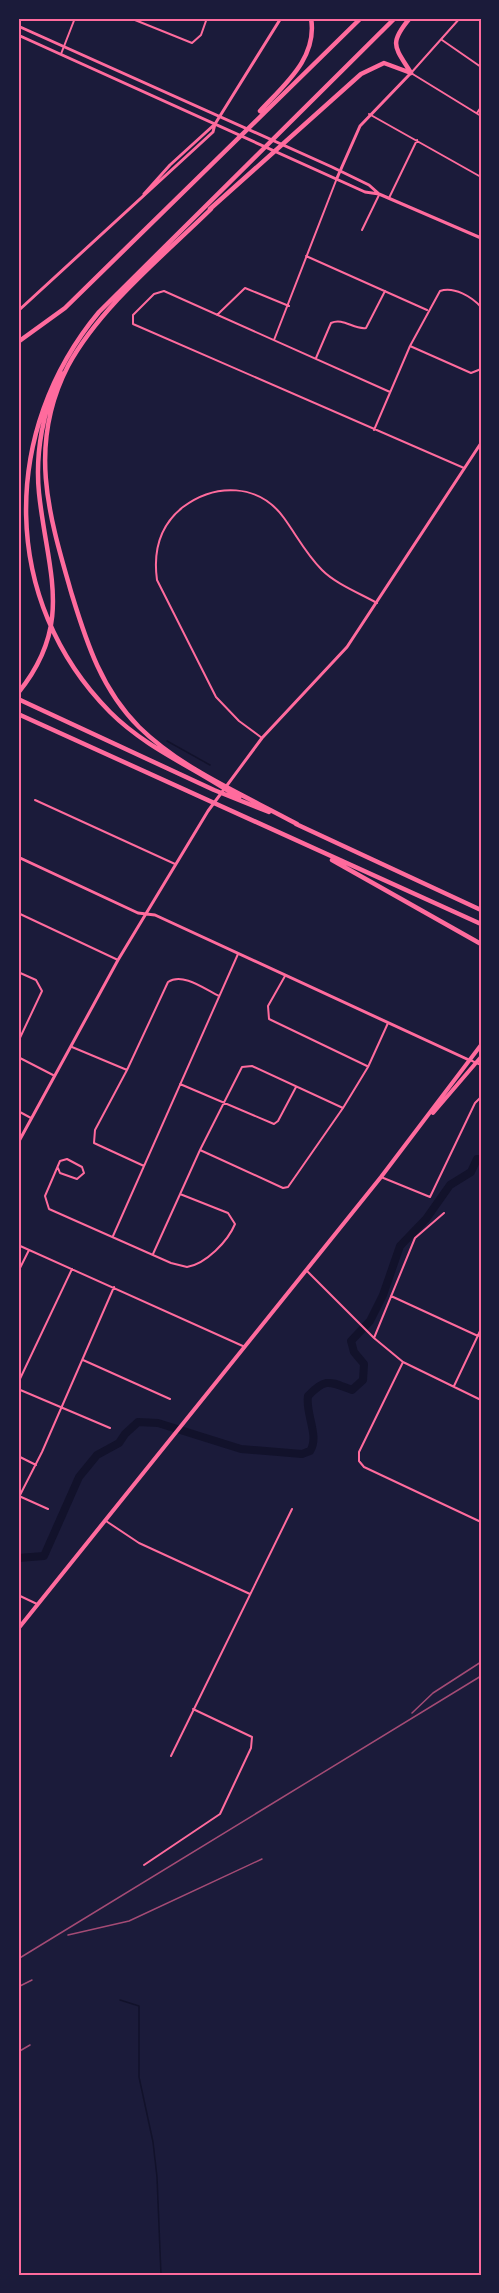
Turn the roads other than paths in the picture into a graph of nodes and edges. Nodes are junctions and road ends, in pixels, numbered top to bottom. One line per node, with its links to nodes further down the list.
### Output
1 (75, 18): 13 (street)
2 (130, 18): 3 (street)
3 (207, 18)
4 (281, 18): 21 (street)
5 (310, 18): 23 (highway)
6 (361, 18): 23 (highway)
7 (395, 18): 34 (highway)
8 (410, 18): 16 (highway)
9 (460, 18): 12 (street)
10 (18, 26): 13 (street)
11 (18, 35): 14 (street)
12 (442, 40): 15 (street); 16 (street)
13 (63, 48): 14 (street); 21 (street)
14 (60, 55): 22 (street)
15 (481, 67)
16 (411, 73): 18 (street); 19 (street); 31 (highway)
17 (481, 107): 18 (street)
18 (477, 113): 20 (street)
19 (369, 114): 24 (street); 25 (street)
20 (481, 116)
21 (220, 117): 22 (street); 25 (street)
22 (215, 124): 27 (street); 29 (street); 29 (street)
23 (248, 127): 44 (highway)
24 (417, 140): 26 (street); 30 (street)
25 (340, 171): 27 (street); 28 (street)
26 (481, 177)
27 (337, 178): 28 (street); 35 (street)
28 (379, 194): 30 (street); 32 (street)
29 (141, 198): 39 (street)
30 (389, 198): 33 (street)
31 (211, 209): 34 (highway); 57 (highway)
32 (362, 230)
33 (481, 238)
34 (162, 249): 41 (highway)
35 (306, 256): 36 (street); 37 (street)
36 (385, 291): 40 (street); 46 (street)
37 (289, 306): 42 (street); 43 (street)
38 (481, 307): 40 (street)
39 (18, 311)
40 (428, 311): 45 (street)
41 (99, 312): 53 (highway); 57 (highway)
42 (217, 315): 43 (street); 49 (street)
43 (274, 340): 46 (street)
44 (18, 342)
45 (410, 346): 47 (street); 48 (street)
46 (316, 358): 48 (street)
47 (481, 369)
48 (390, 392): 49 (street)
49 (374, 430): 51 (street)
50 (481, 443): 51 (street)
51 (464, 468): 52 (street)
52 (377, 603): 56 (street); 56 (street)
53 (19, 692)
54 (18, 699): 58 (highway)
55 (18, 714): 61 (highway)
56 (262, 738): 63 (street)
57 (219, 783): 58 (highway)
58 (230, 792): 60 (highway); 60 (highway)
59 (34, 800): 63 (street)
60 (297, 825): 64 (highway)
61 (320, 852): 67 (highway); 68 (highway)
62 (18, 857): 66 (street)
63 (175, 864): 66 (street)
64 (481, 910)
65 (18, 913): 70 (street)
66 (146, 914): 69 (street); 70 (street)
67 (481, 924)
68 (481, 944)
69 (238, 954): 72 (street); 73 (street)
70 (118, 960): 76 (street)
71 (18, 972): 75 (street)
72 (285, 976): 74 (street); 83 (street)
73 (219, 996): 84 (street); 86 (street)
74 (388, 1023): 80 (street); 83 (street)
75 (18, 1042)
76 (70, 1046): 84 (street); 85 (street)
77 (481, 1046): 80 (main road)
78 (481, 1056): 81 (main road)
79 (18, 1057): 85 (street)
80 (469, 1060): 81 (street); 93 (main road)
81 (476, 1063): 82 (street); 93 (main road)
82 (481, 1065)
83 (368, 1067): 90 (street)
84 (127, 1070): 96 (street)
85 (54, 1075): 92 (street)
86 (180, 1084): 89 (street); 96 (street)
87 (296, 1087): 89 (street); 89 (street); 90 (street)
88 (481, 1097): 98 (street)
89 (223, 1104): 95 (street)
90 (343, 1108): 95 (street)
91 (18, 1112): 92 (street)
92 (30, 1118): 94 (street)
93 (412, 1136): 98 (main road)
94 (18, 1143)
95 (200, 1150): 99 (street)
96 (144, 1166): 101 (street)
97 (58, 1168): 97 (street); 101 (street)
98 (381, 1178): 106 (main road)
99 (180, 1194): 104 (street); 104 (street)
100 (444, 1213): 109 (street)
101 (113, 1236): 104 (street)
102 (18, 1245): 103 (street)
103 (29, 1250): 105 (street); 107 (street)
104 (153, 1254)
105 (72, 1268): 108 (street); 116 (street)
106 (306, 1270): 112 (street); 113 (main road)
107 (18, 1272)
108 (114, 1287): 113 (street); 114 (street)
109 (391, 1296): 111 (street); 112 (street)
110 (481, 1329): 111 (street)
111 (478, 1336): 117 (street)
112 (374, 1338): 115 (street)
113 (245, 1347): 128 (main road)
114 (82, 1360): 119 (street); 121 (street)
115 (404, 1362): 117 (street); 129 (street)
116 (18, 1383)
117 (454, 1386): 120 (street)
118 (18, 1389): 121 (street)
119 (170, 1399)
120 (481, 1400)
121 (62, 1409): 122 (street); 124 (street)
122 (110, 1428)
123 (18, 1456): 124 (street)
124 (36, 1465): 125 (street)
125 (18, 1498): 126 (street)
126 (48, 1509)
127 (292, 1509): 130 (street)
128 (106, 1521): 130 (street); 132 (main road)
129 (481, 1522)
130 (251, 1594): 134 (street)
131 (18, 1595): 132 (street)
132 (37, 1605): 133 (main road)
133 (18, 1629)
134 (194, 1709): 135 (street); 136 (street)
135 (171, 1756)
136 (144, 1865)

